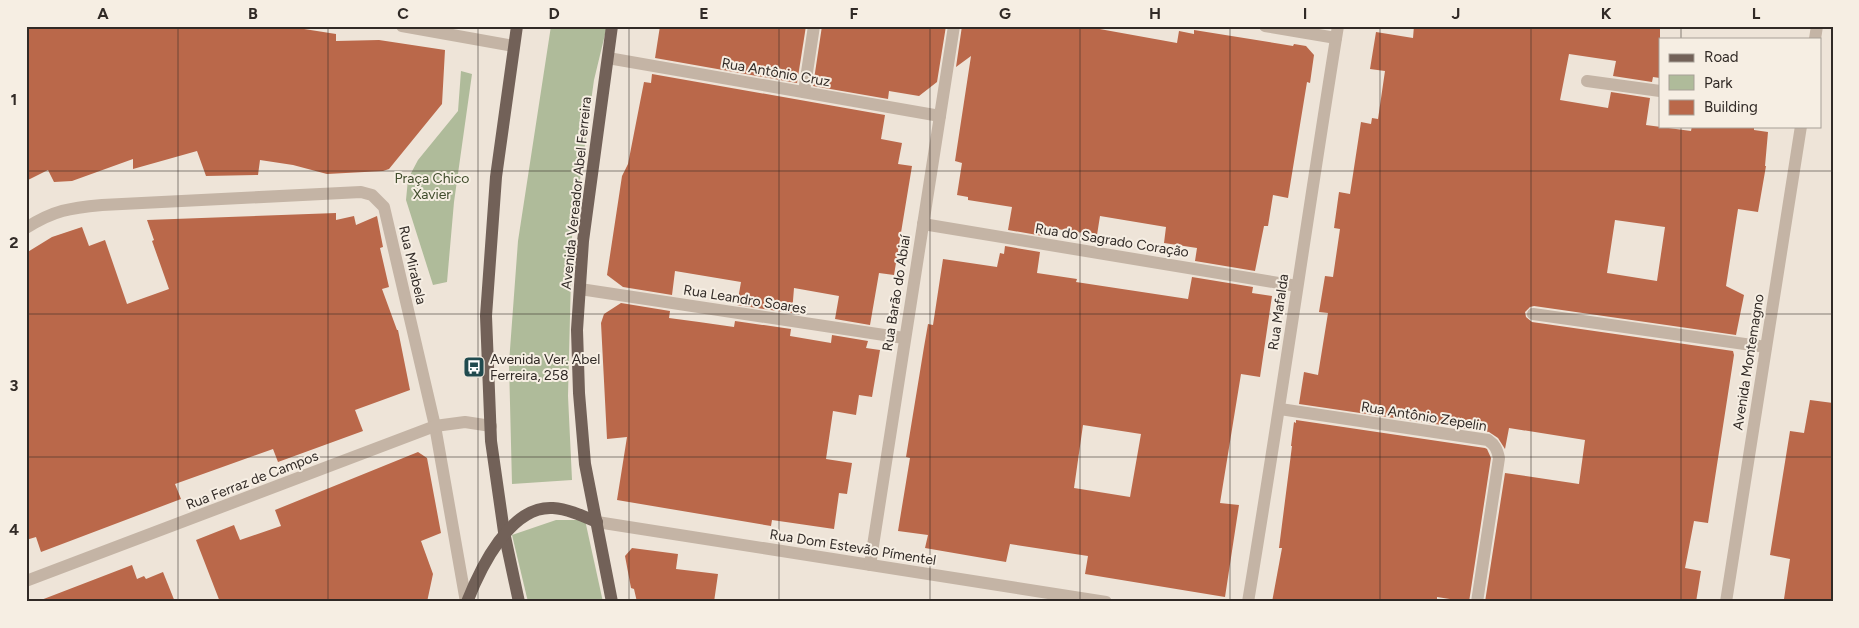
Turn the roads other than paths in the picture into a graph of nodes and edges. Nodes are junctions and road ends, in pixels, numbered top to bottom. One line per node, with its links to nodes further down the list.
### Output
1 (516, 26): 8 (main road)
2 (612, 26): 9 (main road, Avenida Vereador Abel Ferreira)
3 (814, 26): 11 (street)
4 (954, 26): 13 (street, Rua Barão do Abiaí)
5 (1266, 26): 7 (street)
6 (411, 27): 8 (street)
7 (1337, 32): 17 (street, Rua Mafalda)
8 (513, 46): 24 (main road)
9 (608, 58): 11 (street, Rua Antônio Cruz); 18 (main road, Avenida Vereador Abel Ferreira)
10 (1586, 81): 12 (street)
11 (804, 92): 13 (street, Rua Antônio Cruz)
12 (1659, 92)
13 (940, 116): 15 (street, Rua Barão do Abiaí)
14 (1801, 128): 21 (street, Avenida Montemagno)
15 (923, 224): 17 (street, Rua do Sagrado Coração); 20 (street, Rua Barão do Abiaí)
16 (26, 228): 23 (street, Rua Mirabela)
17 (1297, 286): 22 (street, Rua Mafalda)
18 (580, 289): 20 (street, Rua Leandro Soares); 25 (main road, Avenida Vereador Abel Ferreira)
19 (1533, 314): 21 (street)
20 (904, 338): 27 (street, Rua Barão do Abiaí)
21 (1766, 346): 35 (street, Avenida Montemagno)
22 (1280, 409): 33 (street, Rua Mafalda); 34 (street, Rua Antônio Zepelin)
23 (435, 426): 24 (street, Rua Ferraz de Campos); 28 (street, Rua Ferraz de Campos); 29 (street, Rua Mirabela)
24 (490, 426): 26 (main road)
25 (596, 522): 26 (main road); 27 (street, Rua Dom Estevão Pímentel); 31 (main road, Avenida Vereador Abel Ferreira)
26 (504, 532): 29 (main road); 30 (main road)
27 (870, 565): 32 (street, Rua Dom Estevão Pímentel)
28 (26, 581)
29 (466, 602)
30 (519, 602)
31 (612, 602)
32 (1106, 602)
33 (1248, 602)
34 (1477, 602)
35 (1726, 602)

